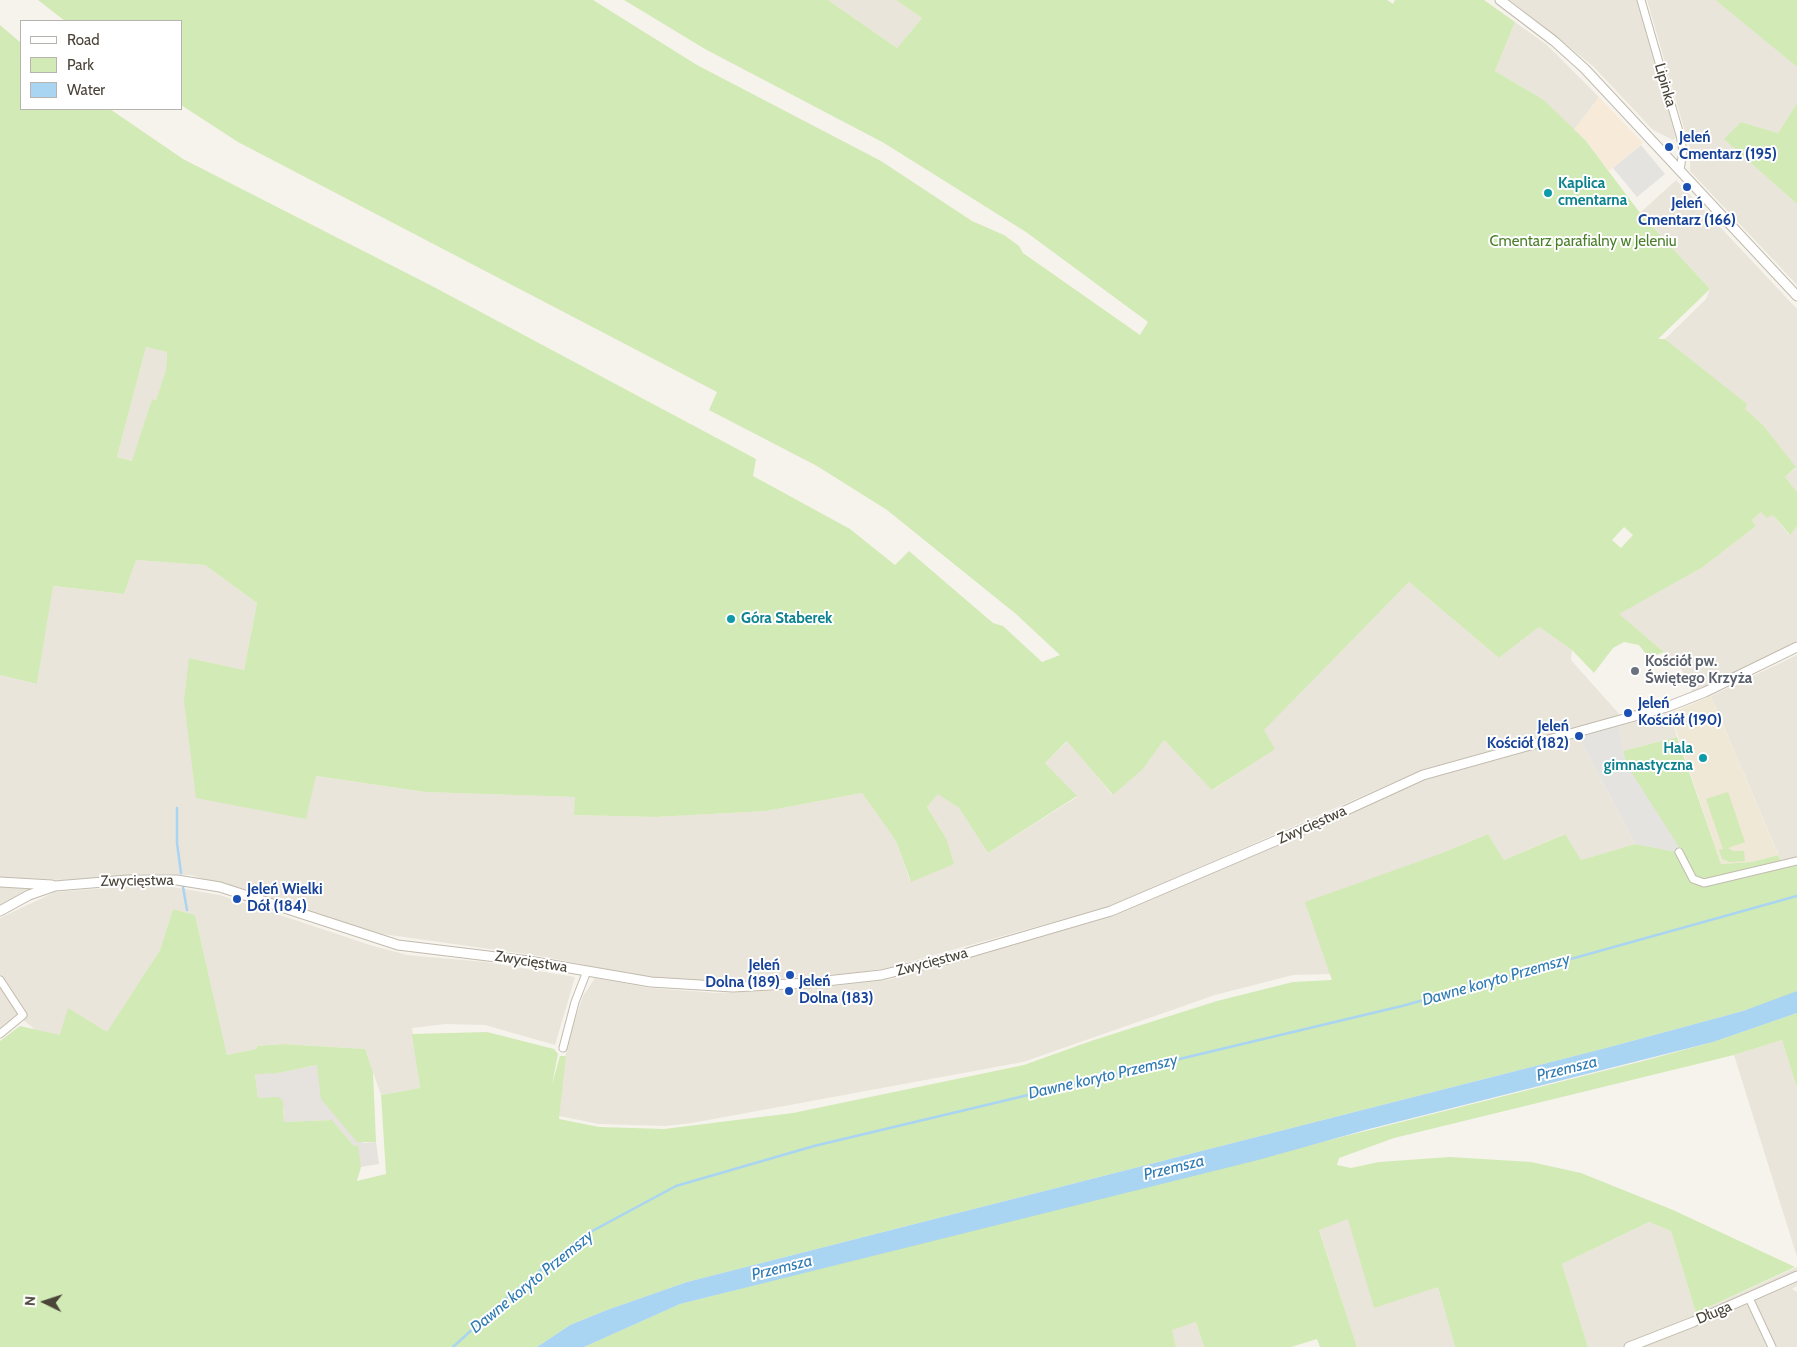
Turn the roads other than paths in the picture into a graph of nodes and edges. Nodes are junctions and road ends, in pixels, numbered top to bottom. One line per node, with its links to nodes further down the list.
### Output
1 (1500, 0): 3 (street)
2 (1641, 0): 3 (street, Lipinka)
3 (1680, 170): 4 (street)
4 (1797, 296)
5 (1797, 647): 11 (street, Zwycięstwa)
6 (1679, 852): 7 (street)
7 (1797, 861)
8 (0, 882): 9 (street)
9 (55, 886): 10 (street, Zwycięstwa); 11 (street, Zwycięstwa)
10 (0, 911)
11 (587, 971): 14 (street)
12 (0, 980): 13 (street)
13 (0, 1034)
14 (563, 1048)
15 (1797, 1276): 16 (street, Długa)
16 (1749, 1298): 17 (street, Długa); 18 (street)
17 (1629, 1347)
18 (1772, 1347)

